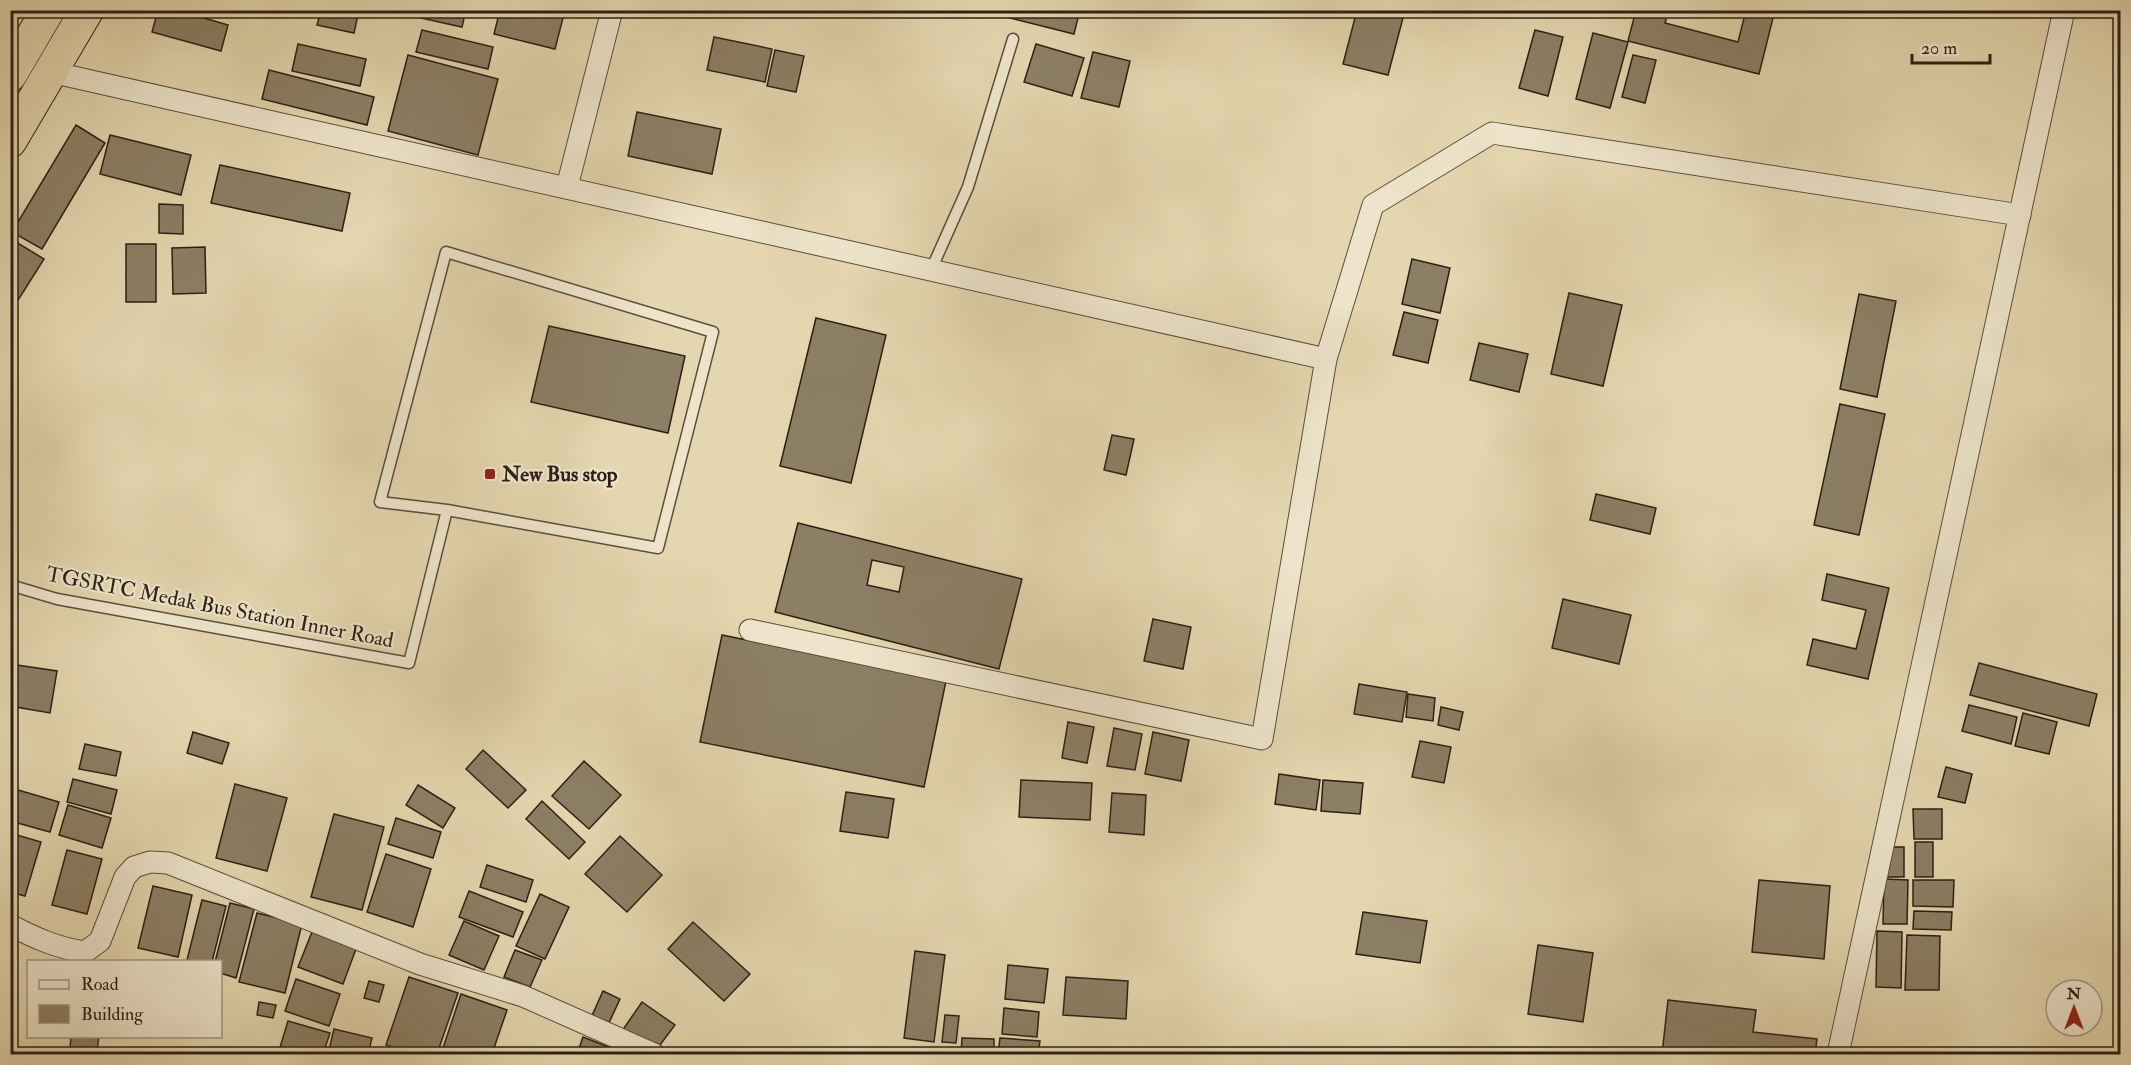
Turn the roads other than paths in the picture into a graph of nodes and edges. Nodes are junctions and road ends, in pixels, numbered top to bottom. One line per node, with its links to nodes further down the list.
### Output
1 (48, 10): 6 (highway)
2 (87, 10): 7 (highway)
3 (612, 10): 9 (street)
4 (2064, 10): 10 (street)
5 (1013, 39): 11 (lane)
6 (15, 56)
7 (51, 72): 8 (highway); 9 (street)
8 (10, 141)
9 (567, 187): 11 (street)
10 (2020, 215): 12 (street); 18 (street)
11 (931, 270): 12 (street)
12 (1326, 359): 15 (street)
13 (447, 510): 13 (lane); 14 (lane, TGSRTC Medak Bus Station Inner Road)
14 (10, 585)
15 (750, 630)
16 (10, 925): 17 (street)
17 (654, 1054)
18 (1838, 1054)

